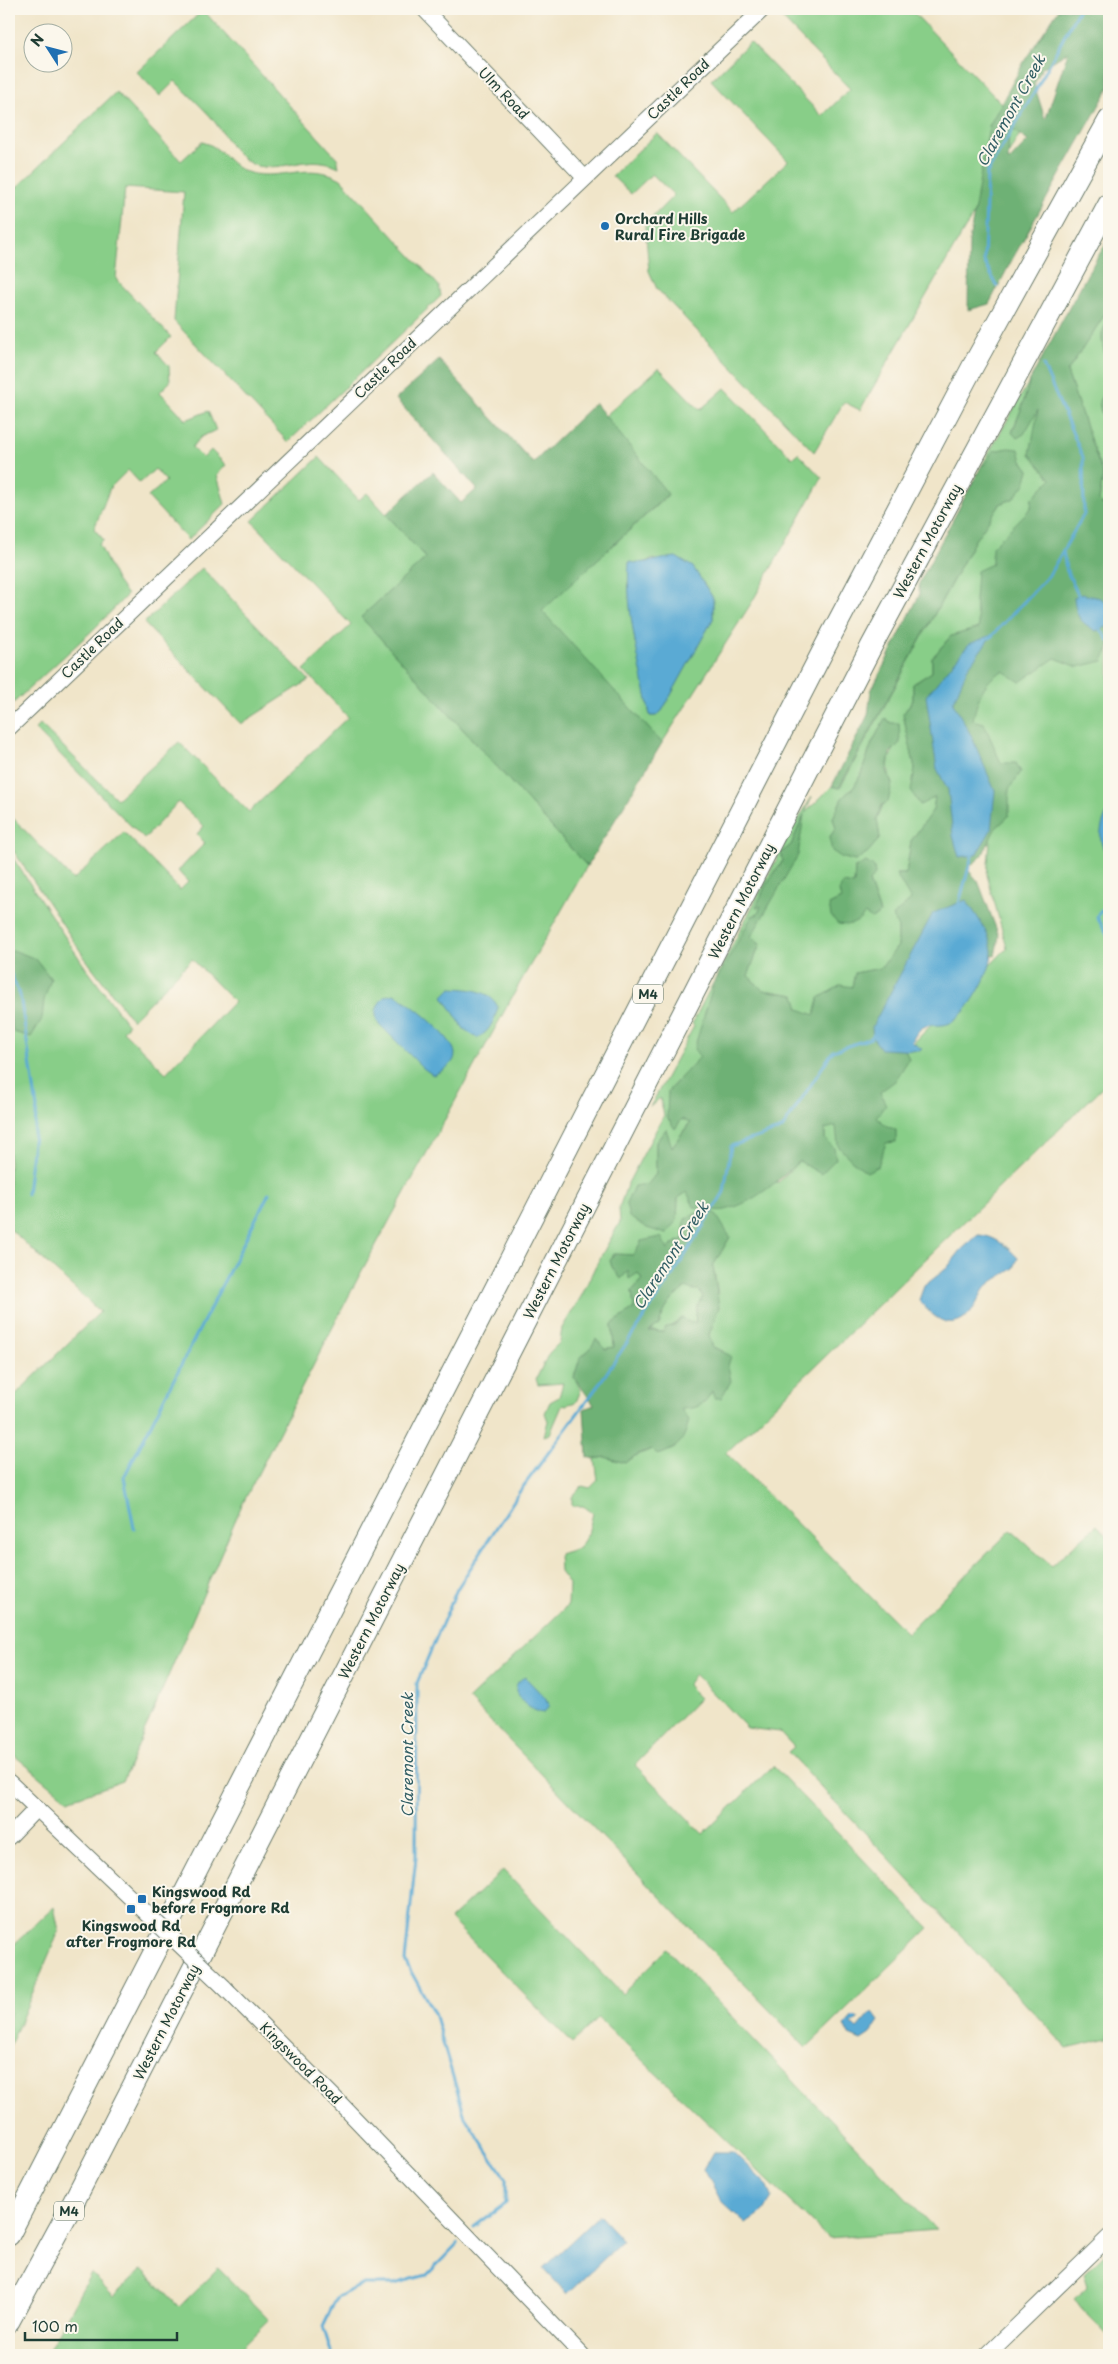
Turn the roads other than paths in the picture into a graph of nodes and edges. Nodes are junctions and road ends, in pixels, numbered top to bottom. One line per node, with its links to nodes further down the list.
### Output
1 (424, 9): 4 (street, Ulm Road)
2 (763, 9): 4 (street, Castle Road)
3 (1109, 120): 10 (highway, M4)
4 (585, 178): 6 (street, Castle Road)
5 (1109, 204): 12 (highway, Western Motorway / M4)
6 (9, 728)
7 (9, 1782): 8 (street, Kingswood Road)
8 (37, 1808): 9 (street); 13 (street, Kingswood Road, bridge)
9 (9, 1837)
10 (9, 2234)
11 (1109, 2237): 14 (street)
12 (9, 2321)
13 (582, 2355)
14 (987, 2355)

